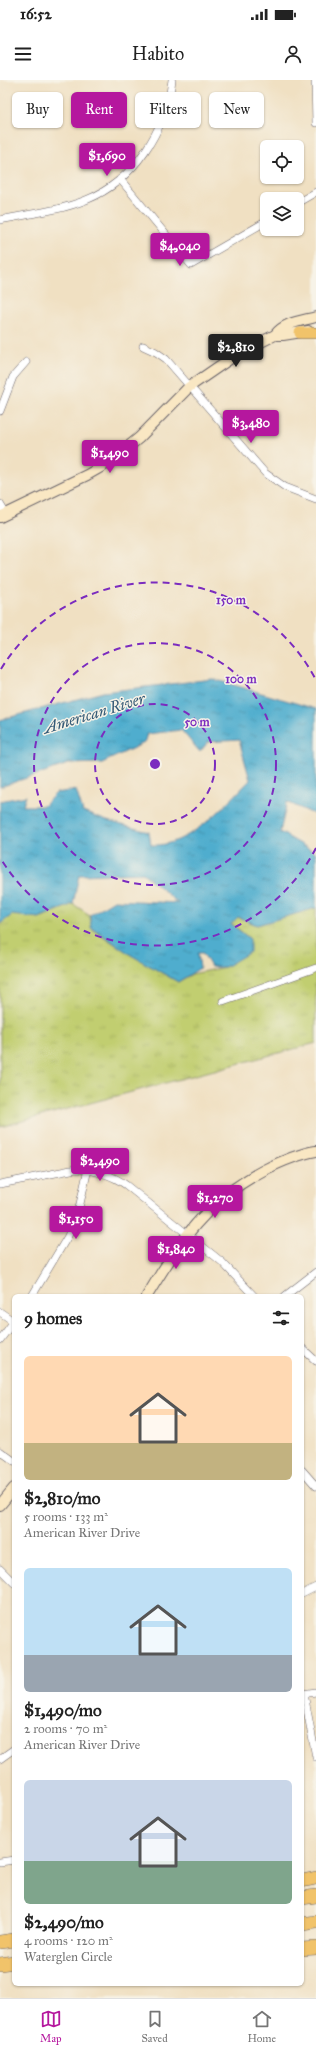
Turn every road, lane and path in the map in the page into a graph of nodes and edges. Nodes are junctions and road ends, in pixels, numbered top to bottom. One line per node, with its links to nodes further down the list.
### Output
1 (172, 80): 4 (street)
2 (315, 80): 3 (street)
3 (316, 123)
4 (120, 179): 7 (street); 8 (street)
5 (316, 192): 6 (street)
6 (304, 199)
7 (0, 220)
8 (260, 225)
9 (316, 317): 13 (street)
10 (316, 329): 11 (street)
11 (300, 333): 12 (main road); 13 (street)
12 (316, 333)
13 (275, 335): 16 (street)
14 (143, 346): 16 (street)
15 (26, 362): 17 (street)
16 (189, 387): 18 (street); 20 (street)
17 (0, 411)
18 (316, 499)
19 (0, 504): 20 (street)
20 (3, 516)
21 (316, 968): 22 (street)
22 (223, 1001)
23 (316, 1151): 26 (street)
24 (88, 1169): 25 (street); 26 (street); 28 (street)
25 (0, 1184)
26 (187, 1233): 29 (street); 30 (street)
27 (316, 1272): 31 (street)
28 (33, 1294)
29 (148, 1294)
30 (252, 1294)
31 (288, 1294)
32 (0, 1312): 33 (street)
33 (12, 1320)
34 (12, 1324): 35 (street)
35 (0, 1340)
36 (304, 1350): 37 (street)
37 (316, 1361)
38 (0, 1451): 39 (street)
39 (12, 1460)
40 (304, 1472): 41 (street)
41 (316, 1486)
42 (12, 1490): 43 (street)
43 (0, 1505)
44 (0, 1569): 45 (street)
45 (12, 1581)
46 (316, 1587): 47 (street)
47 (304, 1593)
48 (316, 1692): 49 (street)
49 (304, 1694)
50 (304, 1699): 52 (street)
51 (12, 1750): 53 (street)
52 (316, 1757)
53 (0, 1759)
54 (12, 1860): 55 (street)
55 (0, 1862)
56 (316, 1878): 57 (highway)
57 (304, 1881)
58 (316, 1896): 59 (highway)
59 (304, 1898)
60 (316, 1922): 61 (highway)
61 (304, 1924)
62 (12, 1940): 63 (highway)
63 (0, 1942)
64 (316, 1948): 65 (highway)
65 (304, 1949)
66 (12, 1962): 67 (highway)
67 (0, 1964)

